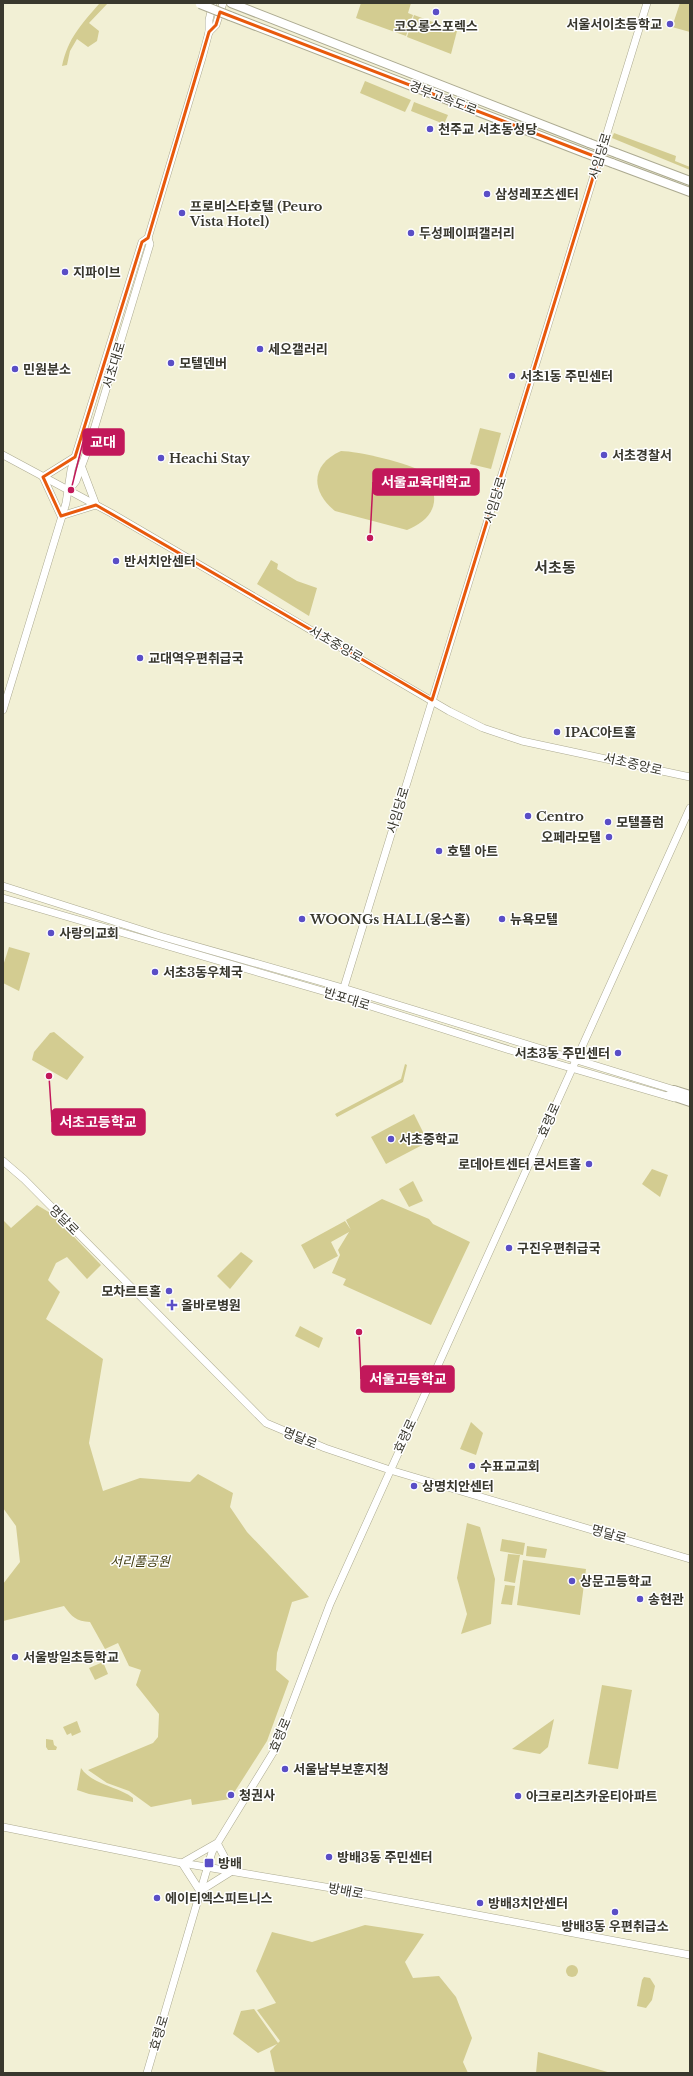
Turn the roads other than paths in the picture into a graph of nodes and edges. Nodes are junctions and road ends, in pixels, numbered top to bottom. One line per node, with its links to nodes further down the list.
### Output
1 (213, 3): 6 (main road, 서초대로)
2 (223, 3): 6 (main road, 서초대로)
3 (647, 3): 17 (main road, 사임당로)
4 (199, 4): 8 (highway, 경부고속도로, bridge)
5 (233, 4): 7 (highway, 경부고속도로, bridge)
6 (210, 32): 9 (main road, 서초대로)
7 (690, 181)
8 (690, 192)
9 (148, 238): 11 (main road, 서초대로); 12 (main road, 서초대로)
10 (3, 455): 13 (main road, 서초중앙로)
11 (75, 457): 13 (main road); 14 (main road, 서초대로)
12 (82, 468): 14 (main road, 서초대로); 15 (main road)
13 (43, 477): 14 (main road, 서초중앙로); 16 (main road)
14 (69, 490): 15 (main road, 서초중앙로); 16 (main road, 서초대로)
15 (96, 505): 16 (main road); 17 (main road, 서초중앙로)
16 (62, 516): 18 (main road, 서초대로)
17 (432, 700): 19 (main road, 서초중앙로); 23 (main road, 사임당로)
18 (3, 710)
19 (690, 777)
20 (690, 808): 25 (main road, 효령로)
21 (3, 886): 23 (main road, 반포대로)
22 (3, 898): 24 (main road, 반포대로)
23 (343, 988): 24 (main road, 사임당로); 25 (main road, 반포대로)
24 (341, 997): 26 (main road, 반포대로)
25 (576, 1059): 26 (main road, 효령로); 28 (main road, 반포대로)
26 (573, 1067): 28 (main road, 반포대로); 33 (main road, 효령로)
27 (690, 1091): 28 (main road, 반포대로)
28 (672, 1093): 29 (highway); 30 (highway); 31 (main road, 반포대로)
29 (690, 1095)
30 (690, 1102)
31 (690, 1105)
32 (3, 1160): 33 (main road, 명달로)
33 (390, 1470): 34 (main road, 명달로); 36 (main road, 효령로)
34 (690, 1559)
35 (3, 1827): 37 (main road, 방배로)
36 (217, 1843): 37 (main road); 38 (main road, 효령로); 39 (main road)
37 (182, 1863): 38 (main road, 방배로); 40 (main road)
38 (207, 1866): 39 (main road, 방배로); 40 (main road, 효령로)
39 (232, 1871): 40 (main road); 41 (main road, 방배로)
40 (200, 1890): 42 (main road, 효령로)
41 (690, 1955)
42 (147, 2073)

